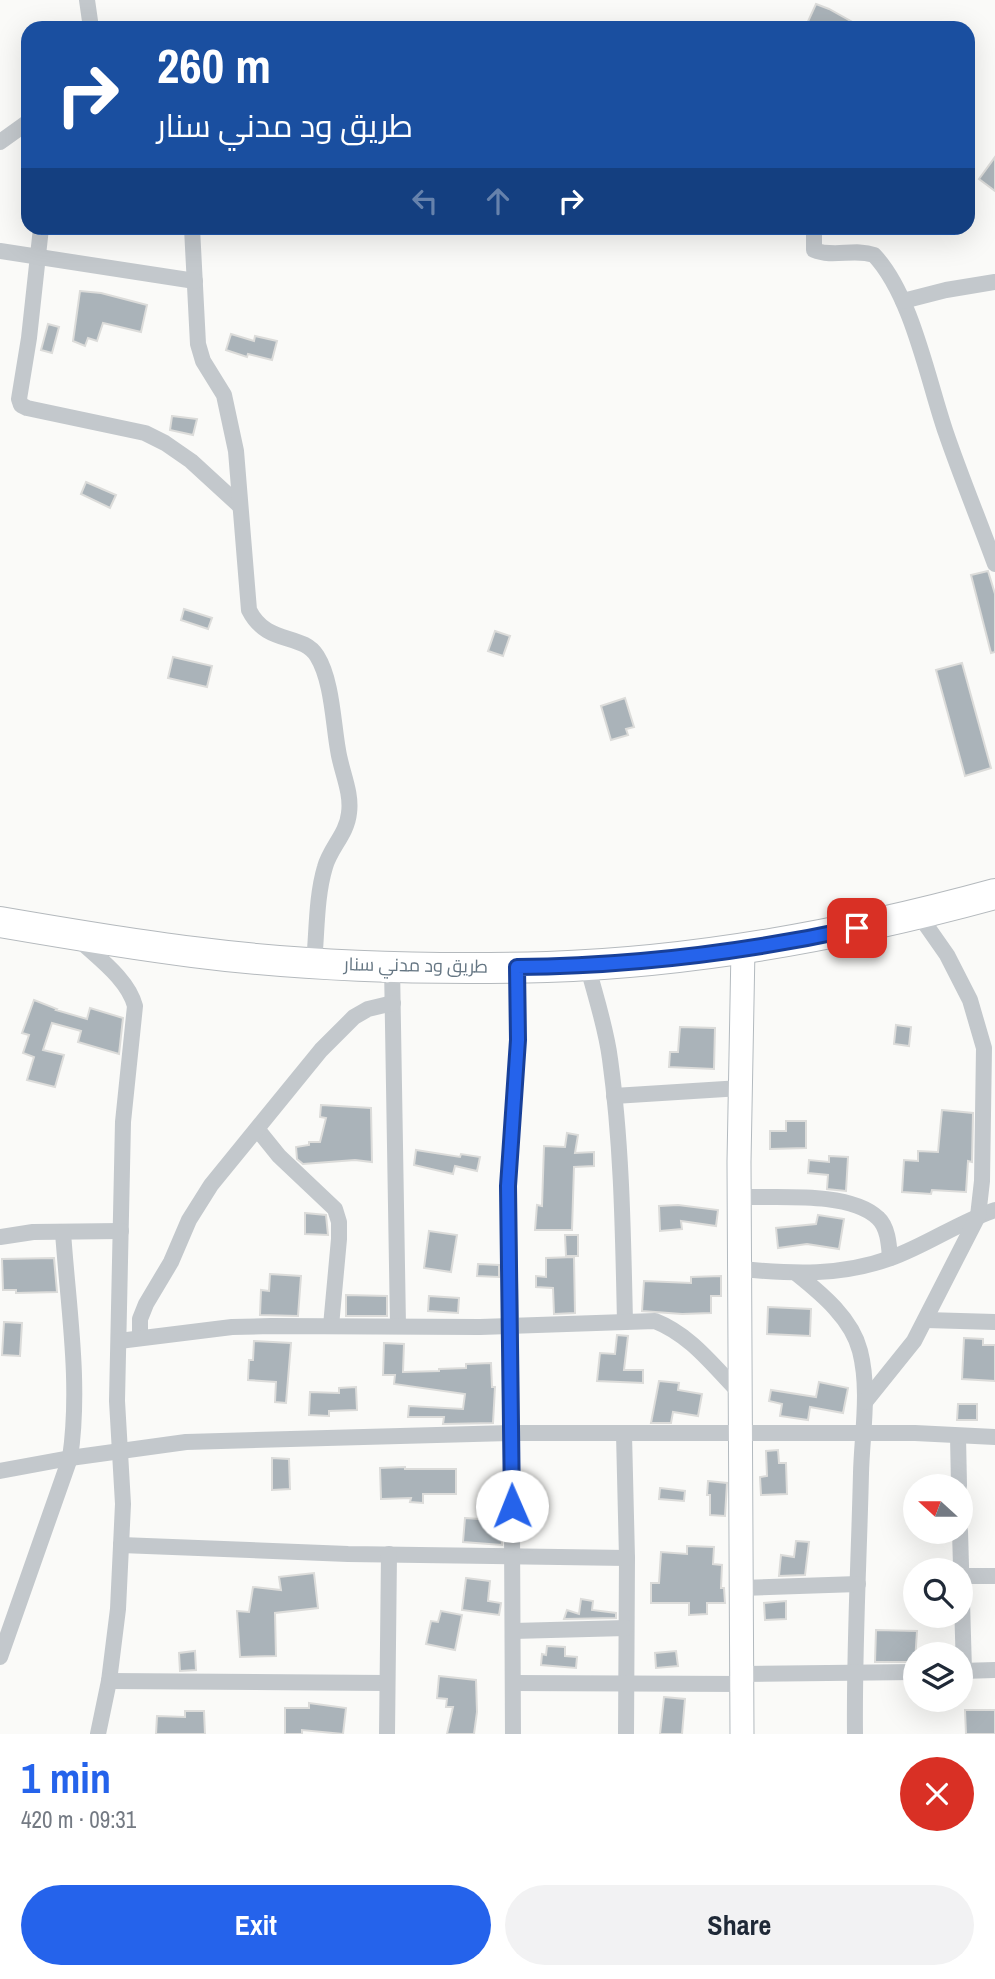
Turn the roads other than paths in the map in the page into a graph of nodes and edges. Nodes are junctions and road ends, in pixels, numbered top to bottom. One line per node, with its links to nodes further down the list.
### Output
1 (87, 0): 2 (street)
2 (90, 21)
3 (21, 127): 4 (street)
4 (0, 142)
5 (40, 235): 9 (street)
6 (192, 235): 10 (street)
7 (814, 235): 12 (street)
8 (0, 251): 9 (street)
9 (36, 258): 10 (street); 13 (street)
10 (195, 281): 13 (street)
11 (995, 282): 12 (street)
12 (903, 301): 14 (street)
13 (240, 506): 20 (street)
14 (995, 564)
15 (995, 894): 16 (highway, طريق ود مدني سنار)
16 (919, 915): 19 (highway, طريق ود مدني سنار); 29 (street)
17 (0, 922): 18 (highway, طريق ود مدني سنار)
18 (73, 935): 20 (highway, طريق ود مدني سنار); 33 (street)
19 (743, 949): 21 (highway, طريق ود مدني سنار); 25 (street)
20 (314, 963): 22 (highway, طريق ود مدني سنار)
21 (587, 964): 23 (highway, طريق ود مدني سنار); 26 (street)
22 (391, 966): 23 (highway, طريق ود مدني سنار); 24 (street)
23 (517, 967): 44 (street)
24 (393, 1003): 28 (street); 43 (street)
25 (741, 1088): 26 (street); 30 (street)
26 (614, 1096): 40 (street)
27 (995, 1119): 29 (street)
28 (258, 1130): 42 (street); 45 (street)
29 (982, 1137): 32 (street)
30 (740, 1197): 36 (street); 37 (street)
31 (995, 1210): 32 (street)
32 (978, 1216): 36 (street); 39 (street)
33 (121, 1231): 34 (street); 46 (street)
34 (63, 1232): 35 (street); 56 (street)
35 (0, 1237)
36 (890, 1258): 38 (street)
37 (741, 1269): 38 (street); 47 (street)
38 (797, 1274): 48 (street)
39 (926, 1320): 41 (street); 48 (street)
40 (625, 1322): 44 (street); 47 (street)
41 (995, 1322)
42 (331, 1326): 43 (street); 45 (street)
43 (398, 1326): 44 (street)
44 (511, 1326): 49 (street)
45 (140, 1338): 46 (street)
46 (119, 1341): 55 (street)
47 (740, 1393): 50 (street)
48 (865, 1402): 52 (street)
49 (510, 1433): 51 (street); 55 (street); 61 (street)
50 (740, 1433): 51 (street); 52 (street); 66 (street)
51 (624, 1434): 62 (street)
52 (862, 1434): 53 (street); 65 (street)
53 (958, 1436): 54 (street); 58 (street)
54 (995, 1437)
55 (120, 1451): 56 (street); 59 (street)
56 (70, 1458): 57 (street); 69 (street)
57 (0, 1471)
58 (959, 1474)
59 (121, 1545): 60 (street); 75 (street)
60 (389, 1554): 61 (street); 76 (street)
61 (513, 1555): 62 (street); 68 (street)
62 (627, 1558): 67 (street)
63 (973, 1576): 64 (street)
64 (995, 1576)
65 (858, 1584): 66 (street); 73 (street)
66 (742, 1588): 74 (street)
67 (626, 1628): 68 (street); 78 (street)
68 (513, 1631): 77 (street)
69 (0, 1657)
70 (995, 1670): 71 (street)
71 (973, 1671)
72 (903, 1672): 73 (street)
73 (855, 1674): 74 (street); 84 (street)
74 (742, 1679): 78 (street); 83 (street)
75 (109, 1681): 76 (street); 79 (street)
76 (387, 1683): 80 (street)
77 (513, 1683): 78 (street); 81 (street)
78 (625, 1683): 82 (street)
79 (98, 1734)
80 (387, 1734)
81 (513, 1734)
82 (626, 1734)
83 (742, 1734)
84 (855, 1734)

